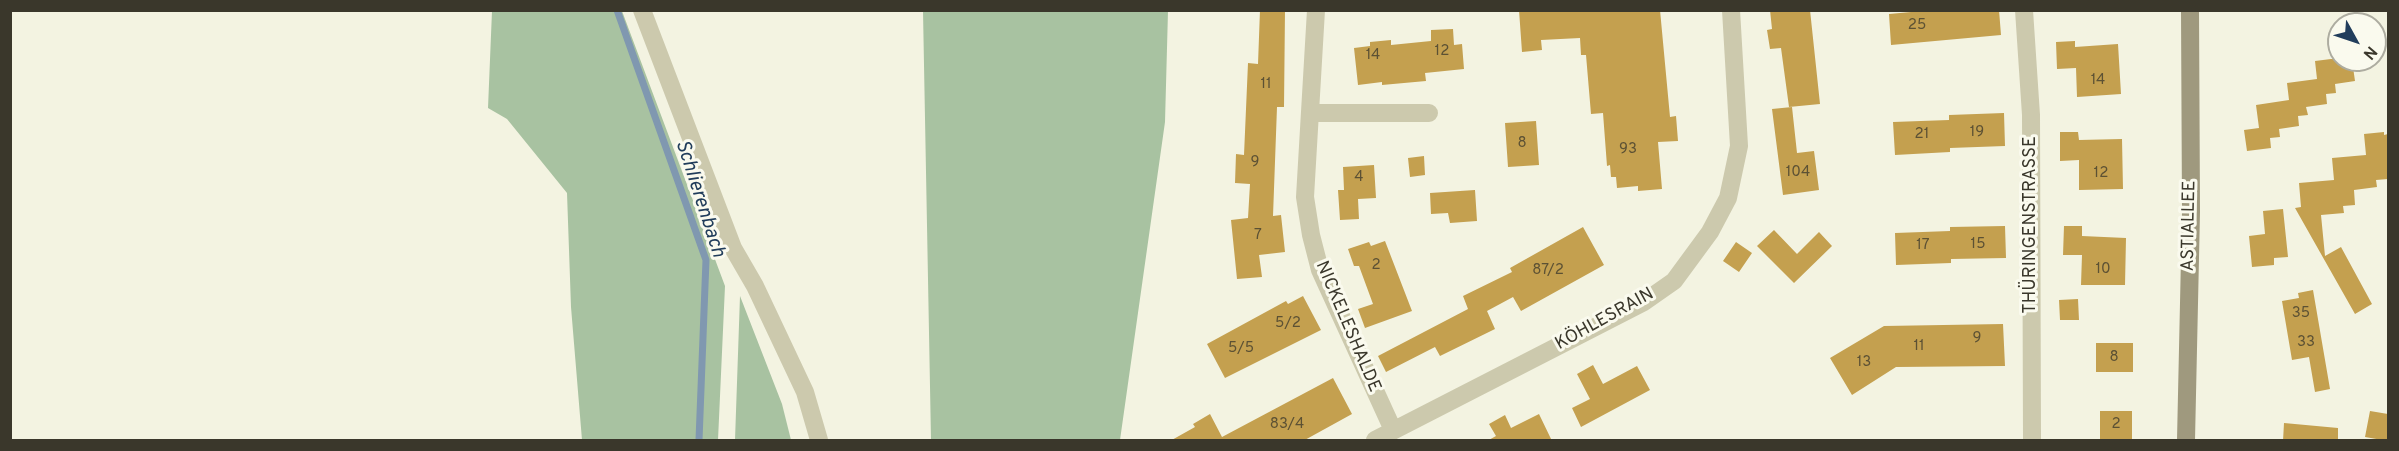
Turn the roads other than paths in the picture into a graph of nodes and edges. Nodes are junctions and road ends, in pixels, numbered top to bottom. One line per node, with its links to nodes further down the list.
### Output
1 (642, 10): 9 (street)
2 (1316, 10): 7 (street, NICKELESHALDE)
3 (1731, 10): 8 (street, KÖHLESRAIN)
4 (2024, 10): 11 (street, THÜRINGENSTRASSE)
5 (2190, 10): 12 (street, ASTIALLEE)
6 (1429, 112): 7 (street)
7 (1310, 114): 8 (street, NICKELESHALDE)
8 (1393, 430): 10 (street, KÖHLESRAIN)
9 (819, 441)
10 (1375, 441)
11 (2032, 441)
12 (2186, 441)

